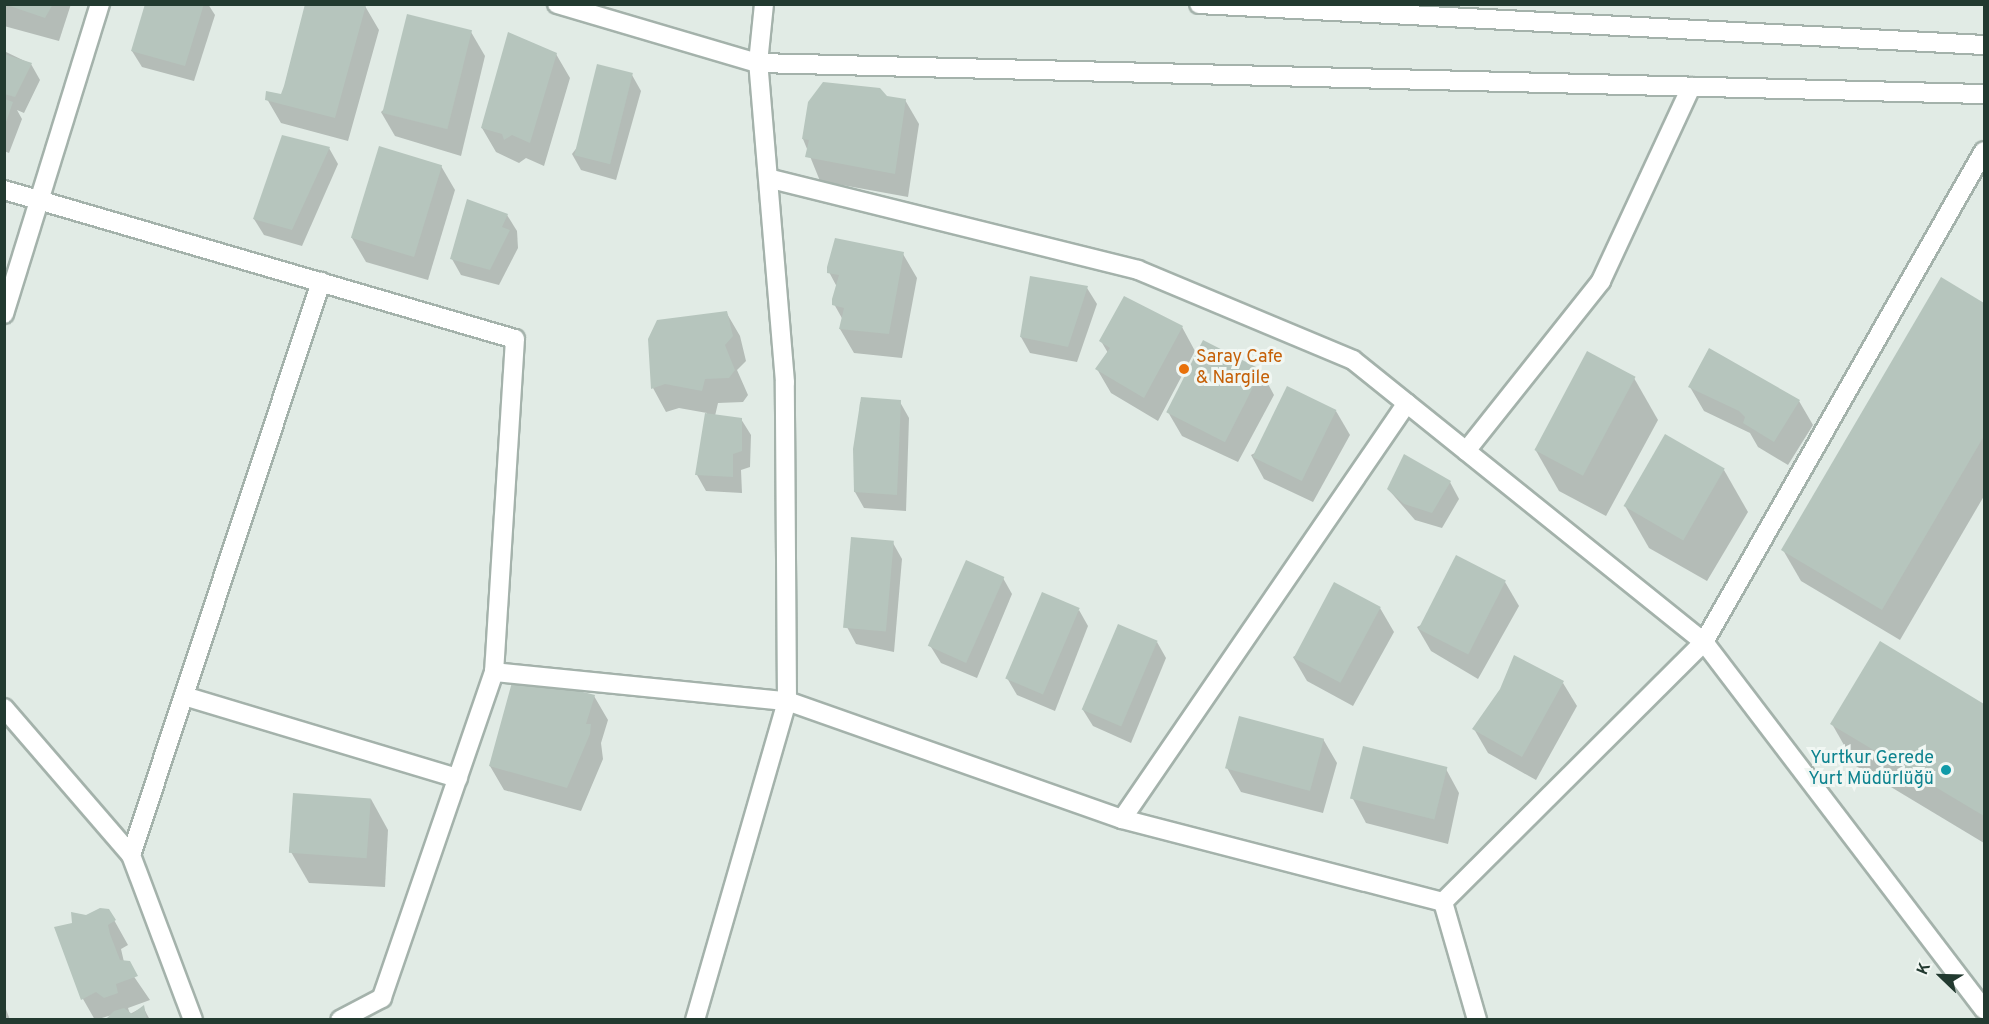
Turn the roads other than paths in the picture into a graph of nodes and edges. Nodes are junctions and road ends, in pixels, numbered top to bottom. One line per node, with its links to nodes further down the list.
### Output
1 (100, 4): 12 (street)
2 (557, 4): 6 (street)
3 (764, 4): 6 (street)
4 (1199, 4): 5 (street)
5 (1984, 45)
6 (758, 63): 7 (street); 10 (street)
7 (1691, 87): 8 (street); 16 (street)
8 (1984, 94)
9 (1984, 151): 17 (street)
10 (771, 179): 15 (street); 20 (street)
11 (4, 190): 12 (street)
12 (40, 200): 13 (street); 14 (street)
13 (321, 282): 18 (street); 19 (street)
14 (4, 314)
15 (1407, 403): 16 (street); 23 (street)
16 (1466, 451): 17 (street)
17 (1704, 642): 25 (street); 26 (street)
18 (494, 672): 20 (street); 22 (street)
19 (184, 696): 22 (street); 24 (street)
20 (788, 701): 23 (street); 29 (street)
21 (4, 708): 24 (street)
22 (458, 778): 28 (street)
23 (1122, 819): 25 (street)
24 (131, 855): 27 (street)
25 (1443, 902): 30 (street)
26 (1984, 1010)
27 (192, 1020)
28 (340, 1020)
29 (695, 1020)
30 (1477, 1020)

